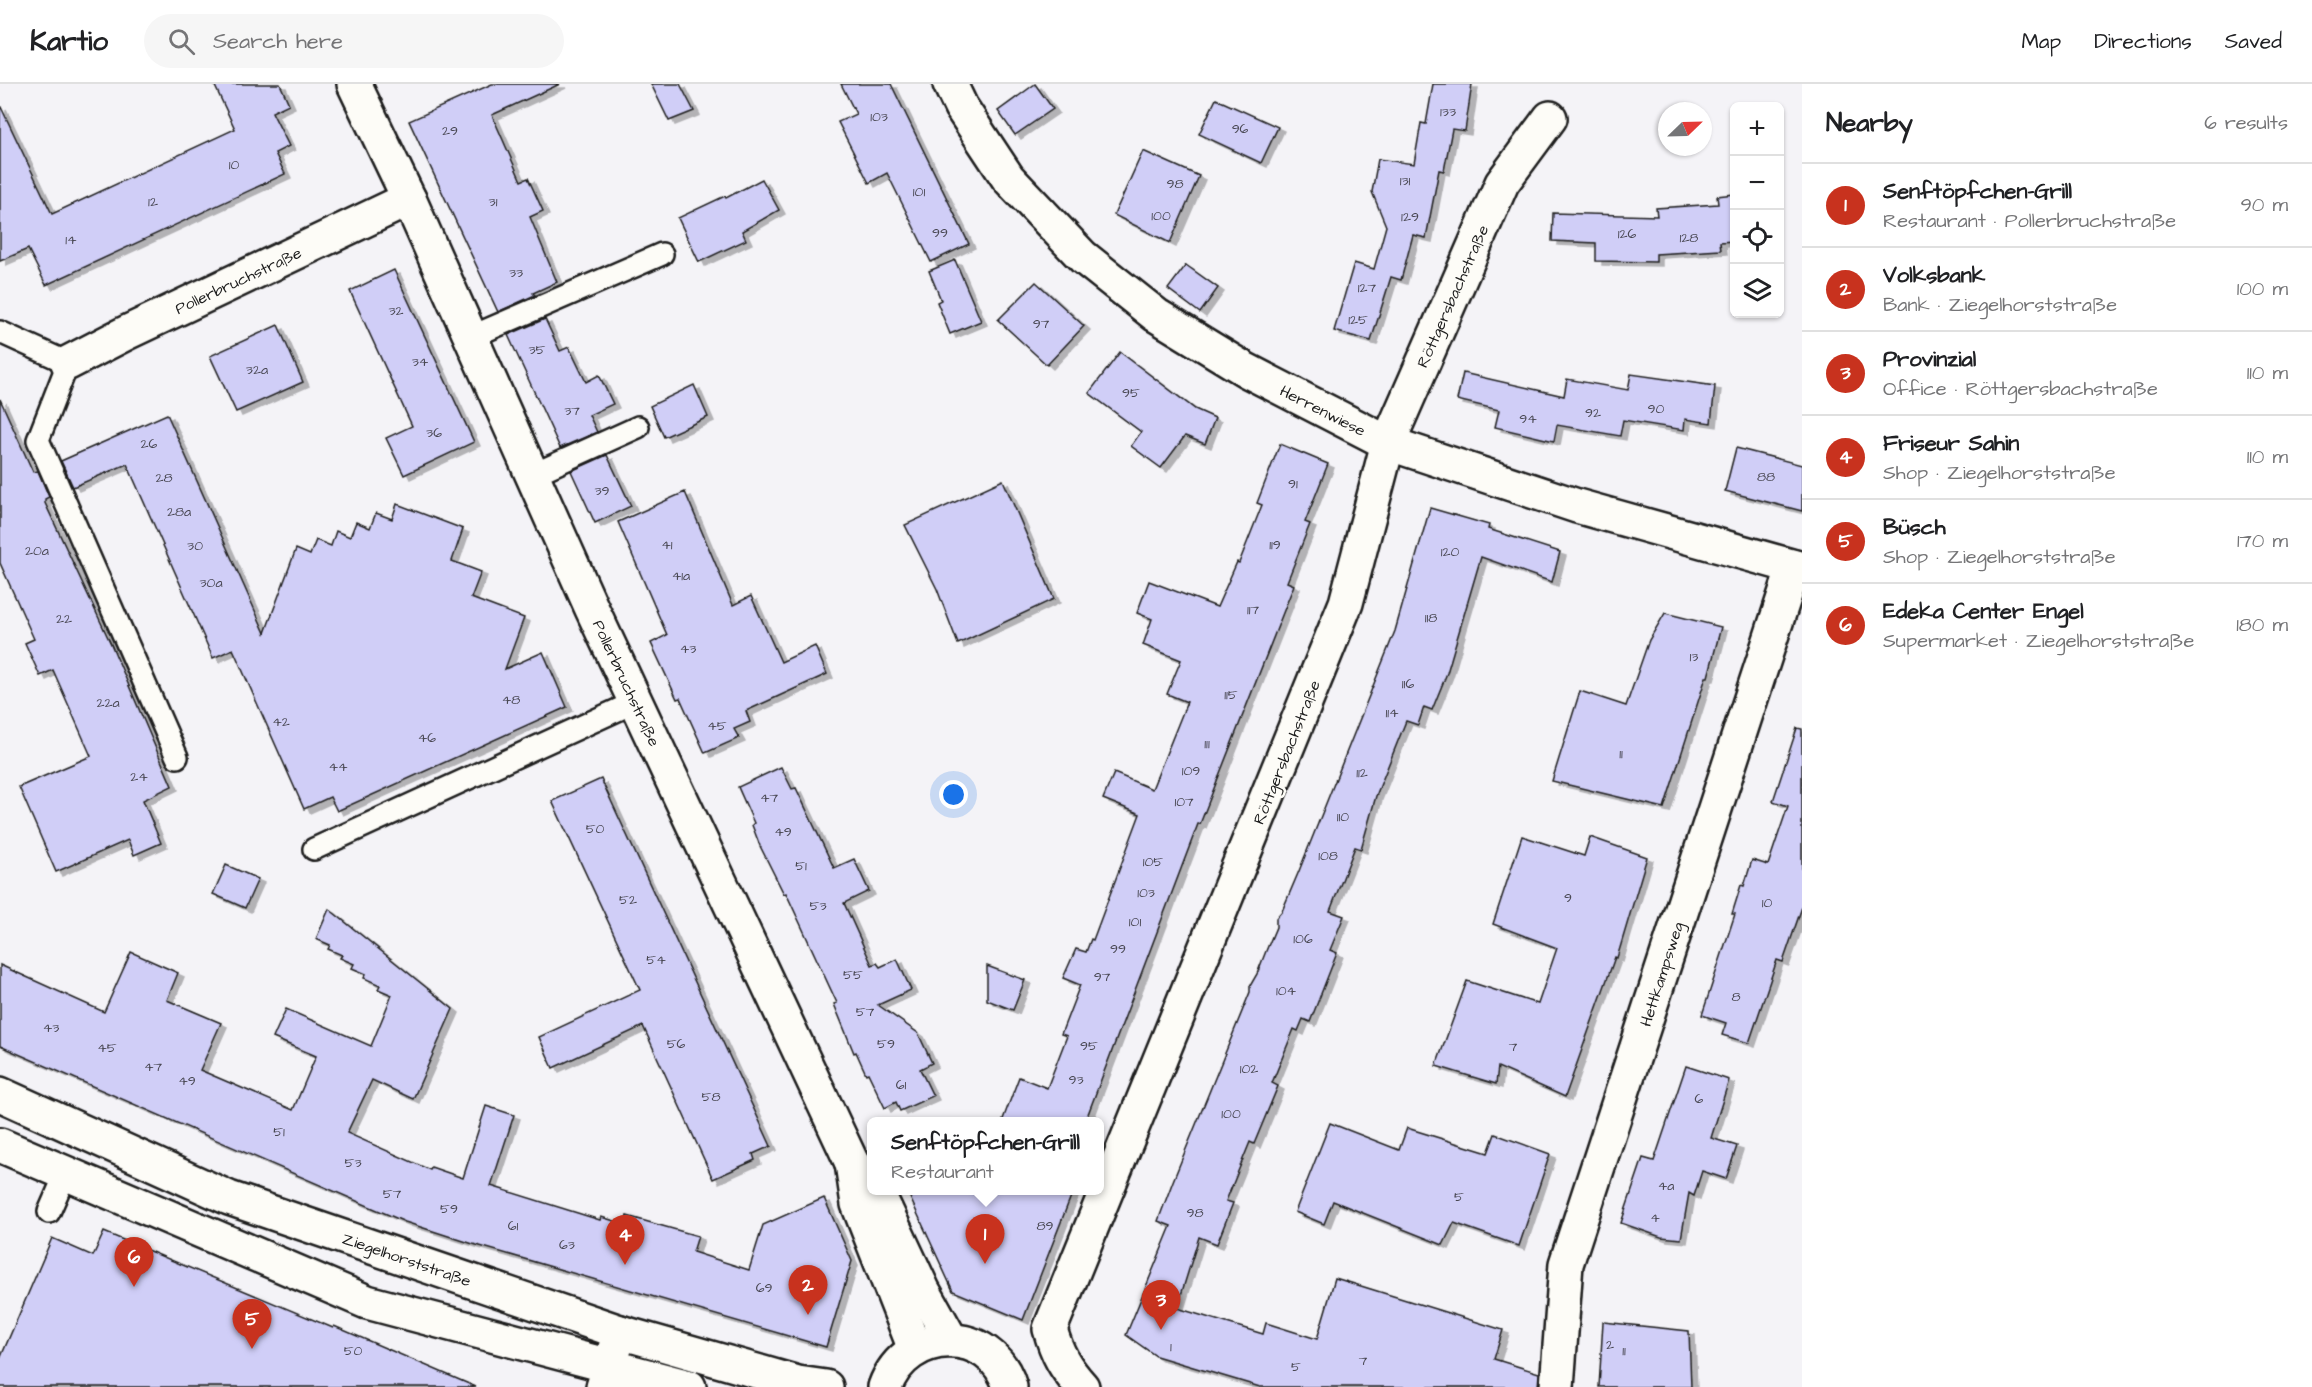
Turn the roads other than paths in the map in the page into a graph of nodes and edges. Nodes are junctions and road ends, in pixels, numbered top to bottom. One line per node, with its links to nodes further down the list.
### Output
1 (354, 84): 4 (street, Pollerbruchstraße)
2 (950, 84): 10 (street, Herrenwiese)
3 (1550, 118): 10 (street, Röttgersbachstraße)
4 (409, 199): 7 (street, Pollerbruchstraße); 8 (street, Pollerbruchstraße)
5 (662, 254): 7 (lane)
6 (0, 332): 8 (lane)
7 (471, 337): 11 (street, Pollerbruchstraße)
8 (68, 363): 14 (lane)
9 (638, 427): 11 (lane)
10 (1388, 443): 12 (street, Herrenwiese); 30 (street, Röttgersbachstraße)
11 (532, 475): 13 (street, Pollerbruchstraße)
12 (1798, 568): 31 (street, Hettkampsweg)
13 (635, 702): 15 (lane); 19 (street, Pollerbruchstraße)
14 (177, 757)
15 (314, 849)
16 (0, 1094): 22 (street, Ziegelhorststraße)
17 (0, 1144): 18 (street)
18 (66, 1173): 21 (lane); 25 (street)
19 (866, 1180): 24 (street, Pollerbruchstraße)
20 (878, 1195): 23 (street, Pollerbruchstraße)
21 (49, 1212)
22 (620, 1332): 25 (street); 27 (street, Ziegelhorststraße)
23 (951, 1340): 24 (street); 29 (street)
24 (915, 1349): 28 (street)
25 (606, 1377): 26 (street)
26 (689, 1387)
27 (826, 1387)
28 (885, 1387)
29 (1010, 1387)
30 (1082, 1387)
31 (1557, 1387)

